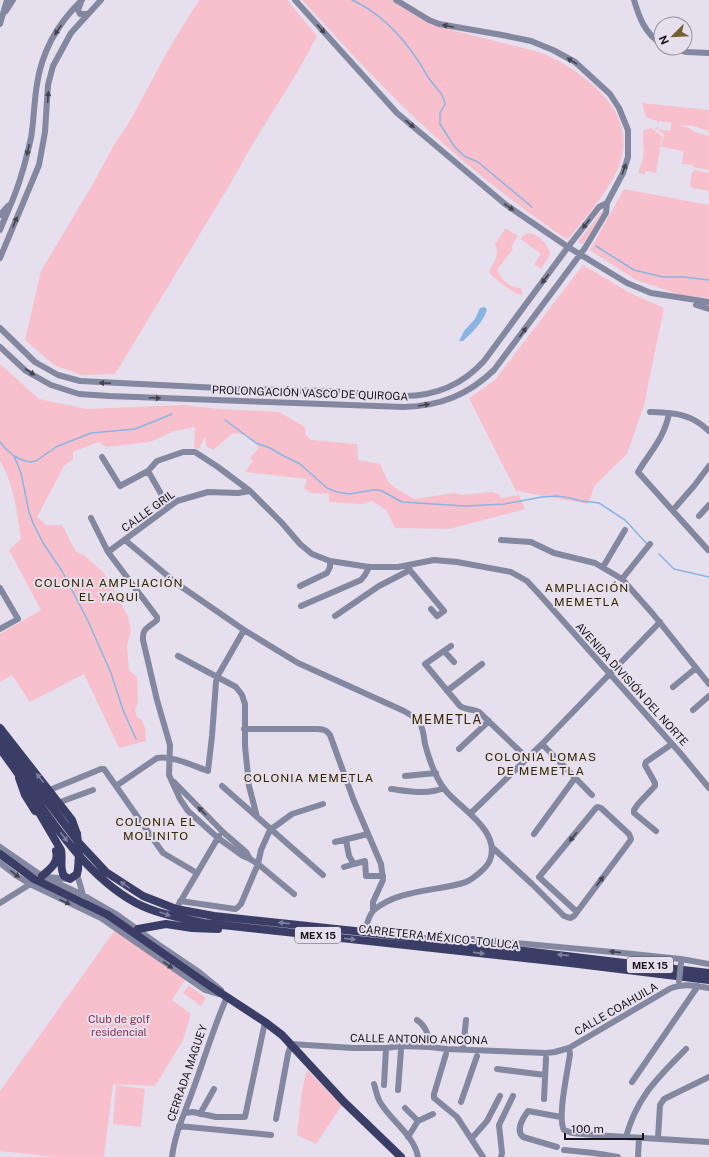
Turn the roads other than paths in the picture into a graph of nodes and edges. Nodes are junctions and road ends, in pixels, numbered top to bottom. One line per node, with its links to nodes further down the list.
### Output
1 (7, 0): 9 (street)
2 (13, 0): 9 (street)
3 (82, 0): 8 (street); 14 (street, one-way to 14)
4 (101, 0): 8 (street)
5 (295, 0): 20 (street, one-way to 20)
6 (396, 0): 17 (street, PROLONGACIÓN VASCO DE QUIROGA, one-way to 6)
7 (634, 0): 11 (street)
8 (88, 14): 15 (street, one-way to 8)
9 (3, 18): 10 (street)
10 (0, 24)
11 (653, 37)
12 (693, 52): 13 (street)
13 (709, 53)
14 (21, 178): 15 (street); 16 (street)
15 (33, 179): 22 (street, one-way to 15)
16 (11, 203): 18 (street); 19 (street)
17 (607, 203): 20 (street, PROLONGACIÓN VASCO DE QUIROGA, one-way to 20); 21 (street, PROLONGACIÓN VASCO DE QUIROGA)
18 (0, 215)
19 (0, 230)
20 (568, 247): 21 (street); 28 (street, PROLONGACIÓN VASCO DE QUIROGA, one-way to 28)
21 (580, 255): 23 (street); 29 (street, PROLONGACIÓN VASCO DE QUIROGA, one-way to 21)
22 (0, 258)
23 (709, 302)
24 (696, 305): 25 (street)
25 (709, 309)
26 (0, 328): 28 (street, PROLONGACIÓN VASCO DE QUIROGA, one-way to 26)
27 (0, 347): 29 (street, PROLONGACIÓN VASCO DE QUIROGA, one-way to 29)
28 (204, 386): 29 (street)
29 (203, 400)
30 (650, 412): 31 (street)
31 (669, 413): 32 (street); 39 (street)
32 (709, 431)
33 (102, 457): 35 (street, AVENIDA DIVISIÓN DEL NORTE)
34 (709, 466): 39 (street)
35 (148, 471): 36 (street, AVENIDA DIVISIÓN DEL NORTE); 38 (street)
36 (250, 492): 38 (street, CALLE GRIL); 48 (street, AVENIDA DIVISIÓN DEL NORTE)
37 (709, 505): 40 (street)
38 (168, 506): 43 (street, CALLE GRIL)
39 (673, 510): 46 (street)
40 (699, 516)
41 (91, 518): 47 (street)
42 (625, 530): 50 (street)
43 (125, 540): 47 (street, CALLE GRIL); 60 (street)
44 (502, 540): 50 (street)
45 (650, 544): 52 (street)
46 (708, 550)
47 (108, 552): 83 (street)
48 (330, 561): 49 (street, AVENIDA DIVISIÓN DEL NORTE); 53 (street)
49 (369, 567): 51 (street, AVENIDA DIVISIÓN DEL NORTE); 55 (street)
50 (603, 567): 52 (street)
51 (408, 568): 56 (street); 57 (street); 67 (street, AVENIDA DIVISIÓN DEL NORTE)
52 (622, 579): 58 (street)
53 (300, 586)
54 (0, 588): 59 (street)
55 (302, 606)
56 (431, 609)
57 (335, 616)
58 (660, 622): 66 (street); 67 (street)
59 (0, 629)
60 (244, 630): 68 (street); 86 (street)
61 (451, 646): 62 (street)
62 (444, 651): 64 (street); 71 (street)
63 (178, 656): 68 (street)
64 (454, 662)
65 (482, 664): 71 (street)
66 (696, 668): 69 (street); 70 (street)
67 (609, 674): 79 (street); 80 (street, AVENIDA DIVISIÓN DEL NORTE)
68 (217, 678): 75 (street); 83 (street)
69 (709, 684)
70 (674, 687)
71 (447, 691): 74 (street)
72 (709, 696): 73 (street)
73 (693, 710)
74 (489, 721): 82 (street); 84 (street)
75 (244, 729): 76 (street); 102 (street)
76 (315, 729): 78 (street); 106 (street)
77 (2, 734): 119 (main road, one-way to 77, bridge); 129 (main road, CARRETERA MÉXICO - TOLUCA / MEX 15, one-way to 77)
78 (315, 736)
79 (542, 744): 84 (street); 89 (street)
80 (672, 744): 95 (street, AVENIDA DIVISIÓN DEL NORTE); 104 (street)
81 (0, 748): 85 (main road, CARRETERA MÉXICO - TOLUCA / MEX 15)
82 (459, 750)
83 (169, 758): 88 (street); 91 (street)
84 (527, 758): 101 (street)
85 (16, 770): 90 (main road); 132 (main road, CARRETERA MÉXICO - TOLUCA / MEX 15, one-way to 132)
86 (436, 773): 87 (street); 94 (street)
87 (405, 776)
88 (171, 778): 105 (street, one-way to 88); 108 (street)
89 (575, 778): 98 (street); 107 (street)
90 (21, 783): 122 (main road); 124 (main road)
91 (116, 786): 93 (street); 120 (street)
92 (222, 786): 102 (street)
93 (52, 788)
94 (444, 788): 96 (street); 101 (street)
95 (709, 788)
96 (391, 789)
97 (93, 790): 99 (street)
98 (592, 795)
99 (63, 801)
100 (322, 804): 103 (street)
101 (470, 814): 112 (street)
102 (257, 817): 103 (street)
103 (270, 830): 116 (street); 121 (street)
104 (656, 831)
105 (223, 832): 108 (street); 114 (street)
106 (368, 834): 109 (street); 123 (street)
107 (534, 834)
108 (218, 838): 114 (street); 120 (street)
109 (346, 840): 110 (street); 117 (street)
110 (335, 842)
111 (0, 847): 122 (street)
112 (493, 848): 130 (street); 131 (street)
113 (0, 854): 143 (main road, bridge)
114 (250, 859): 116 (street)
115 (0, 862): 125 (street, one-way to 125)
116 (258, 864): 126 (street); 129 (street)
117 (354, 864): 118 (street); 123 (street)
118 (344, 867)
119 (78, 872): 124 (main road); 127 (street)
120 (197, 873): 129 (street)
121 (323, 875)
122 (42, 876): 124 (street); 125 (street); 127 (street)
123 (383, 876): 130 (street)
124 (68, 879)
125 (30, 884): 128 (street); 143 (street, one-way to 143)
126 (294, 894)
127 (83, 895): 133 (street)
128 (0, 903)
129 (178, 905): 134 (main road, CARRETERA MÉXICO - TOLUCA / MEX 15, one-way to 129)
130 (373, 911): 134 (street)
131 (577, 912): 131 (street, one-way to 131)
132 (252, 928): 133 (main road); 139 (main road, CARRETERA MÉXICO - TOLUCA / MEX 15, one-way to 139)
133 (138, 929): 143 (street)
134 (364, 932): 135 (main road, CARRETERA MÉXICO - TOLUCA / MEX 15)
135 (453, 943): 136 (street, one-way to 135); 138 (main road, CARRETERA MÉXICO - TOLUCA / MEX 15, one-way to 135)
136 (681, 961): 137 (street); 140 (street, bridge)
137 (709, 964)
138 (709, 973)
139 (709, 980)
140 (679, 983): 141 (street); 150 (street, CALLE COAHUILA)
141 (698, 986): 142 (street); 160 (street)
142 (709, 988)
143 (225, 996): 146 (main road); 170 (street, CERRADA MAGUEY)
144 (417, 1020): 148 (street)
145 (466, 1020): 151 (street)
146 (265, 1022): 147 (main road); 171 (street)
147 (291, 1044): 149 (street, CALLE ANTONIO ANCONA); 174 (street); 187 (main road)
148 (430, 1047): 149 (street, CALLE ANTONIO ANCONA); 151 (street, CALLE ANTONIO ANCONA)
149 (386, 1048): 162 (street)
150 (569, 1048): 151 (street, CALLE ANTONIO ANCONA); 173 (street, CALLE COAHUILA)
151 (463, 1049)
152 (686, 1049): 179 (street)
153 (401, 1050): 164 (street)
154 (446, 1054): 180 (street)
155 (477, 1056): 168 (street)
156 (546, 1058): 158 (street)
157 (497, 1069): 158 (street)
158 (545, 1075): 167 (street)
159 (709, 1077): 182 (street)
160 (632, 1082)
161 (374, 1084): 178 (street)
162 (384, 1085)
163 (214, 1089): 171 (street)
164 (398, 1090)
165 (500, 1096): 180 (street)
166 (513, 1096): 190 (street)
167 (544, 1099)
168 (461, 1102)
169 (405, 1108): 175 (street)
170 (185, 1113): 171 (street); 176 (street, CERRADA MAGUEY)
171 (200, 1114)
172 (433, 1114): 175 (street)
173 (561, 1117): 179 (street); 184 (street)
174 (276, 1119)
175 (418, 1121): 178 (street)
176 (179, 1126): 177 (street); 186 (street, CERRADA MAGUEY)
177 (271, 1135)
178 (408, 1137): 188 (street)
179 (626, 1137): 181 (street)
180 (472, 1138): 189 (street)
181 (639, 1138): 182 (street); 192 (street)
182 (658, 1138): 183 (street)
183 (709, 1142)
184 (556, 1147)
185 (564, 1150): 191 (street)
186 (172, 1157)
187 (400, 1157)
188 (418, 1157)
189 (483, 1157)
190 (501, 1157)
191 (618, 1157)
192 (638, 1157)

